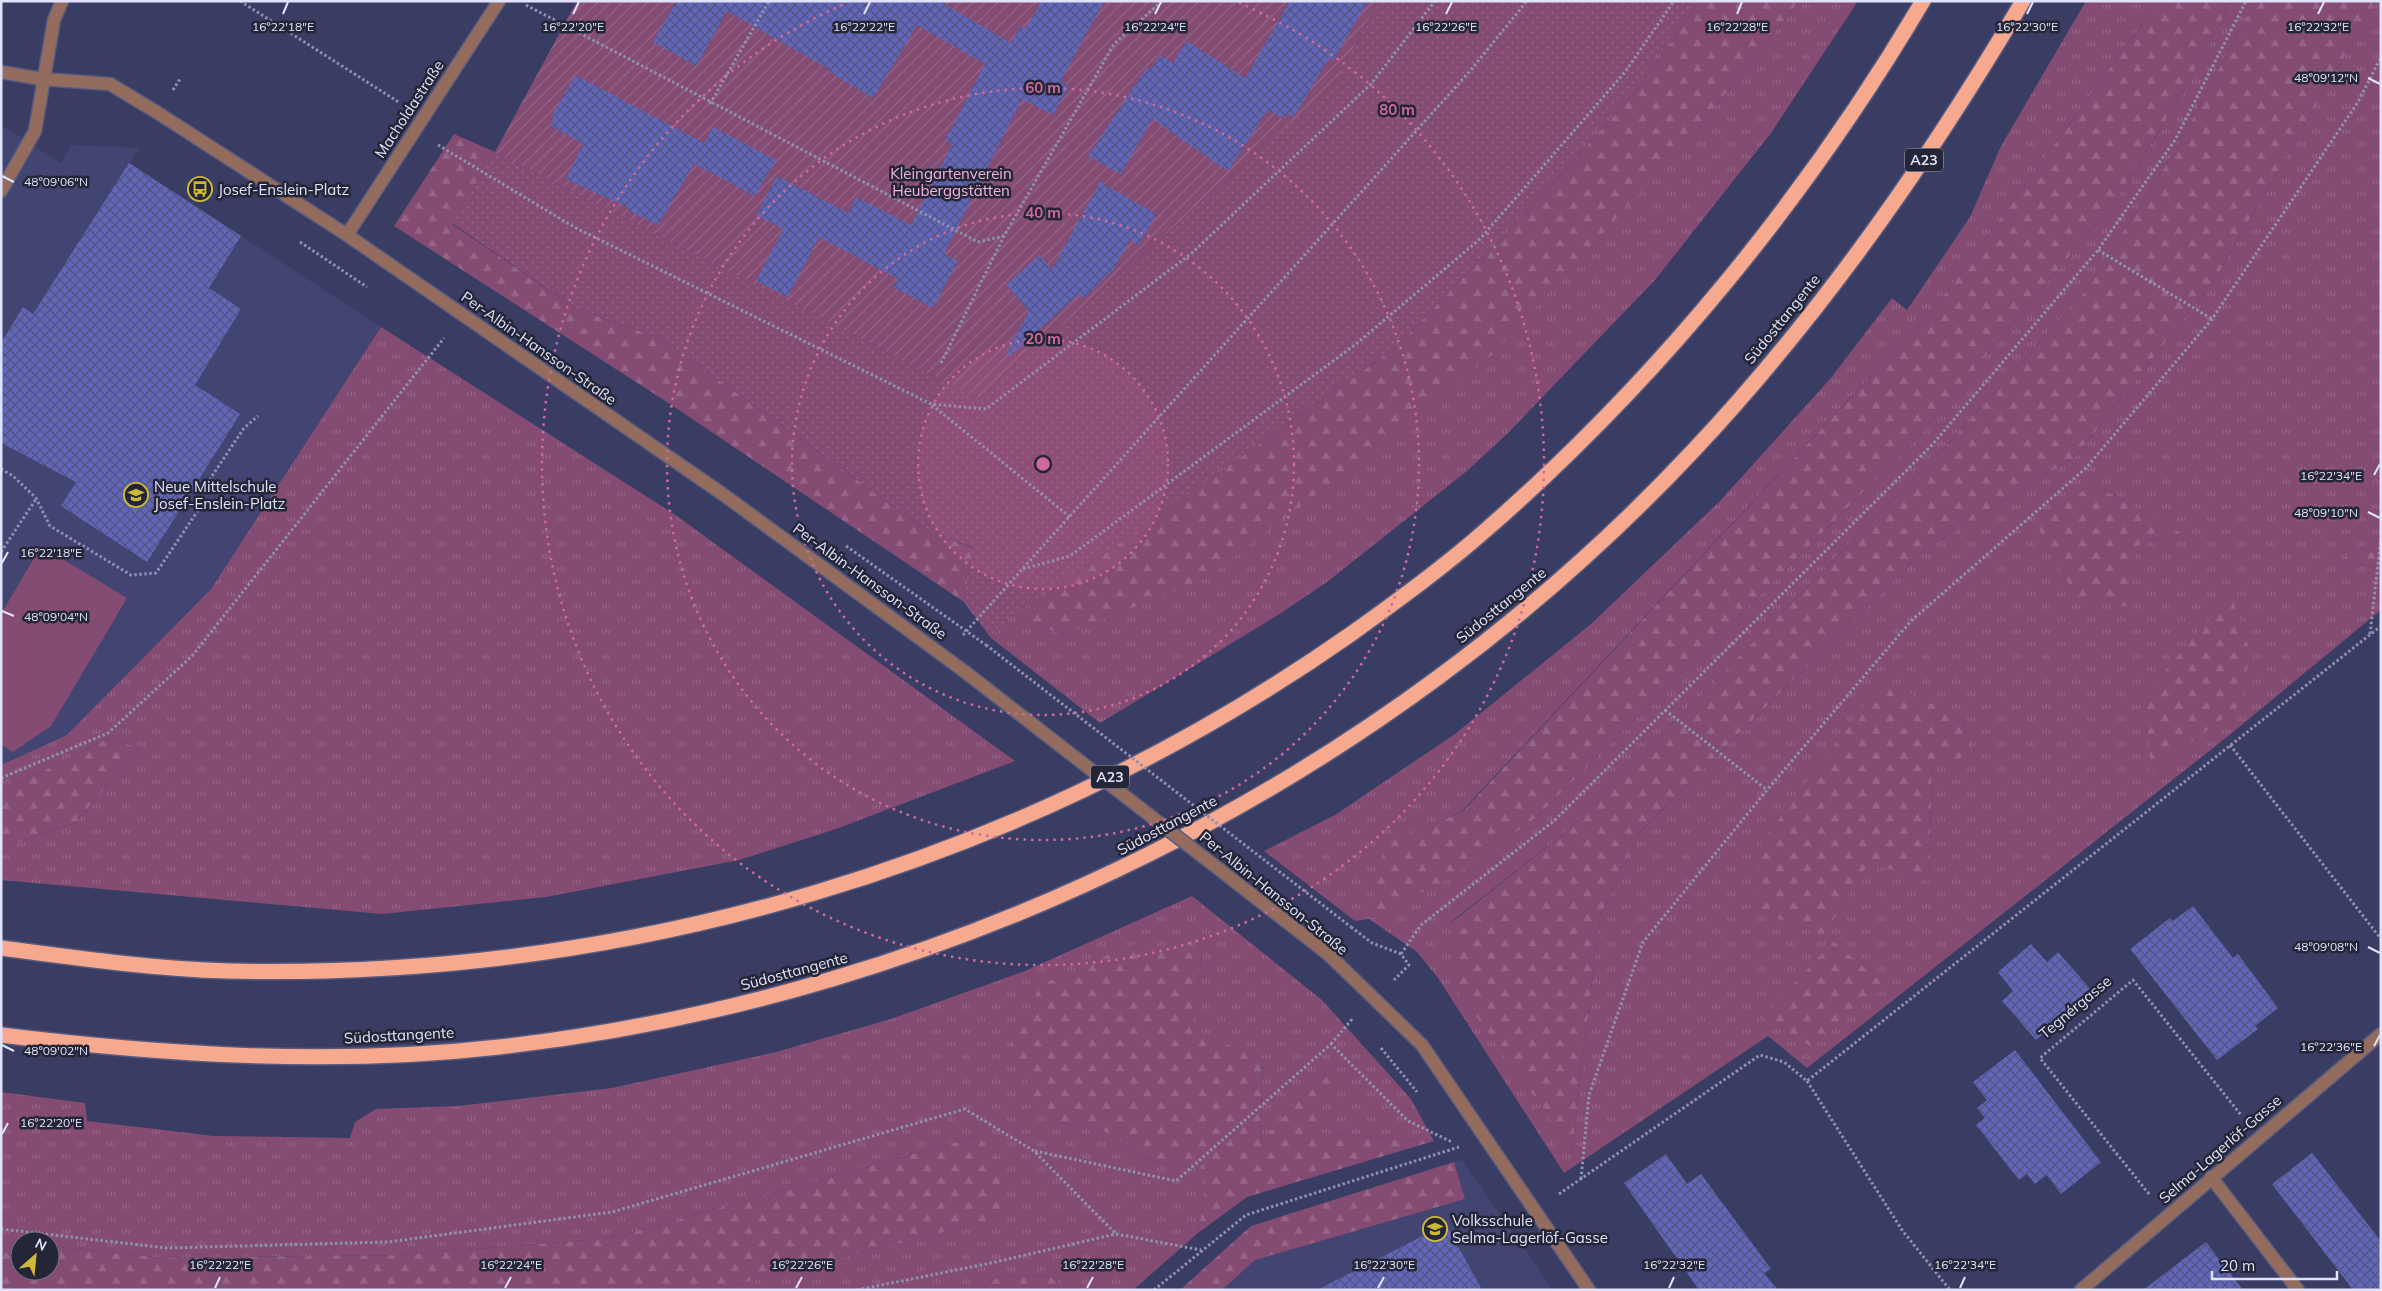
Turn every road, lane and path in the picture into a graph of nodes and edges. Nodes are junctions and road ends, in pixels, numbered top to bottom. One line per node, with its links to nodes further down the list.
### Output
1 (62, 1): 15 (street)
2 (240, 1): 17 (path)
3 (499, 1): 17 (street, Macholdastraße)
4 (519, 1): 16 (path)
5 (769, 1): 16 (path)
6 (1162, 1): 21 (path)
7 (1435, 1): 26 (path)
8 (1527, 1): 30 (path)
9 (1674, 1): 33 (path)
10 (1923, 1): 41 (highway, A23)
11 (2023, 1): 45 (highway, Südosttangente / A23)
12 (2246, 1): 22 (path)
13 (2381, 57): 23 (path)
14 (1, 72): 15 (street, Per-Albin-Hansson-Straße)
15 (42, 79): 19 (street); 20 (street, Per-Albin-Hansson-Straße)
16 (710, 104): 21 (path)
17 (423, 117): 18 (street, Macholdastraße)
18 (414, 130): 20 (street, Macholdastraße); 26 (path)
19 (1, 192)
20 (347, 235): 43 (street, Per-Albin-Hansson-Straße, bridge)
21 (1004, 236): 25 (path)
22 (2098, 250): 23 (path); 36 (path)
23 (2212, 319): 39 (path)
24 (444, 338): 38 (path)
25 (941, 363)
26 (931, 404): 30 (path)
27 (258, 416): 29 (path)
28 (1, 469): 29 (path)
29 (36, 498): 32 (path)
30 (1070, 517): 33 (path)
31 (2381, 538): 35 (path)
32 (1, 552)
33 (1023, 569): 42 (path, bridge)
34 (2381, 626): 35 (path)
35 (2370, 635): 37 (path)
36 (1665, 710): 39 (path); 42 (path)
37 (2230, 745): 40 (path); 49 (path)
38 (1, 778)
39 (1767, 790): 56 (path)
40 (2381, 939)
41 (1, 948)
42 (1401, 954): 43 (path)
43 (1374, 998): 57 (street, Per-Albin-Hansson-Straße)
44 (1361, 1024): 47 (path)
45 (1, 1034)
46 (2381, 1034): 51 (street, Selma-Lagerlöf-Gasse)
47 (1331, 1044): 53 (path); 54 (path)
48 (1380, 1047): 50 (path)
49 (1807, 1081): 56 (path); 65 (path)
50 (1417, 1093)
51 (2258, 1137): 55 (street, Selma-Lagerlöf-Gasse); 58 (path, Tegnérgasse)
52 (1455, 1139): 53 (path)
53 (1461, 1147): 61 (path)
54 (1034, 1151): 59 (path); 60 (path)
55 (2211, 1177): 58 (street, Selma-Lagerlöf-Gasse); 67 (street)
56 (1581, 1179): 57 (path)
57 (1534, 1212): 64 (street, Per-Albin-Hansson-Straße)
58 (2166, 1217): 66 (street, Selma-Lagerlöf-Gasse)
59 (1, 1230)
60 (1116, 1234): 61 (path); 62 (path)
61 (1202, 1250): 63 (path)
62 (857, 1290)
63 (1154, 1290)
64 (1590, 1290)
65 (1950, 1290)
66 (2081, 1290)
67 (2298, 1290)

